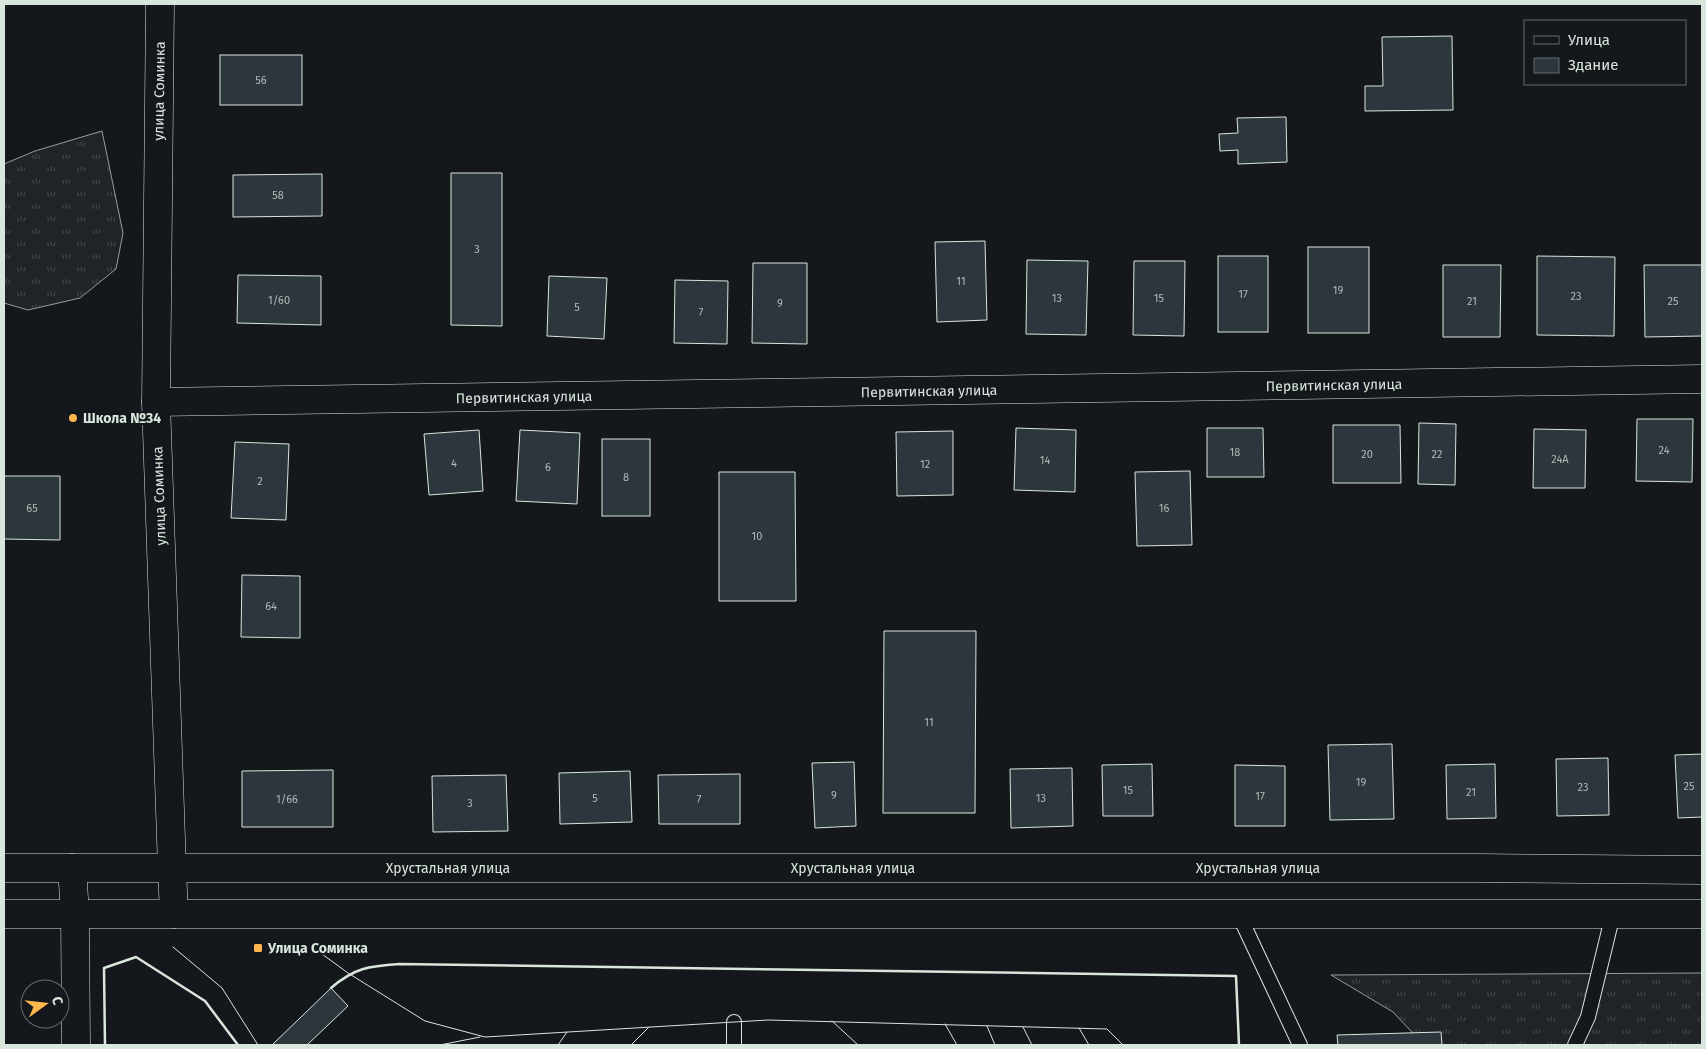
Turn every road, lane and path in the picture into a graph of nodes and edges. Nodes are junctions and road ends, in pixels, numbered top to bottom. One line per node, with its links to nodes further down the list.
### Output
1 (160, 4): 3 (main road, улица Соминка)
2 (1702, 379): 3 (main road, Первитинская улица)
3 (156, 402): 6 (main road, улица Соминка)
4 (4, 868): 5 (main road, Хрустальная улица)
5 (72, 868): 6 (main road, Хрустальная улица); 10 (main road)
6 (172, 868): 7 (main road, Хрустальная улица); 11 (main road, улица Соминка)
7 (1702, 870)
8 (1238, 913): 11 (main road); 12 (main road); 17 (lane)
9 (4, 914): 10 (main road)
10 (75, 914): 11 (main road); 15 (main road)
11 (174, 914)
12 (1613, 914): 13 (main road); 18 (lane)
13 (1702, 914)
14 (734, 1022): 16 (lane)
15 (76, 1045)
16 (734, 1045)
17 (1300, 1045)
18 (1575, 1045)

